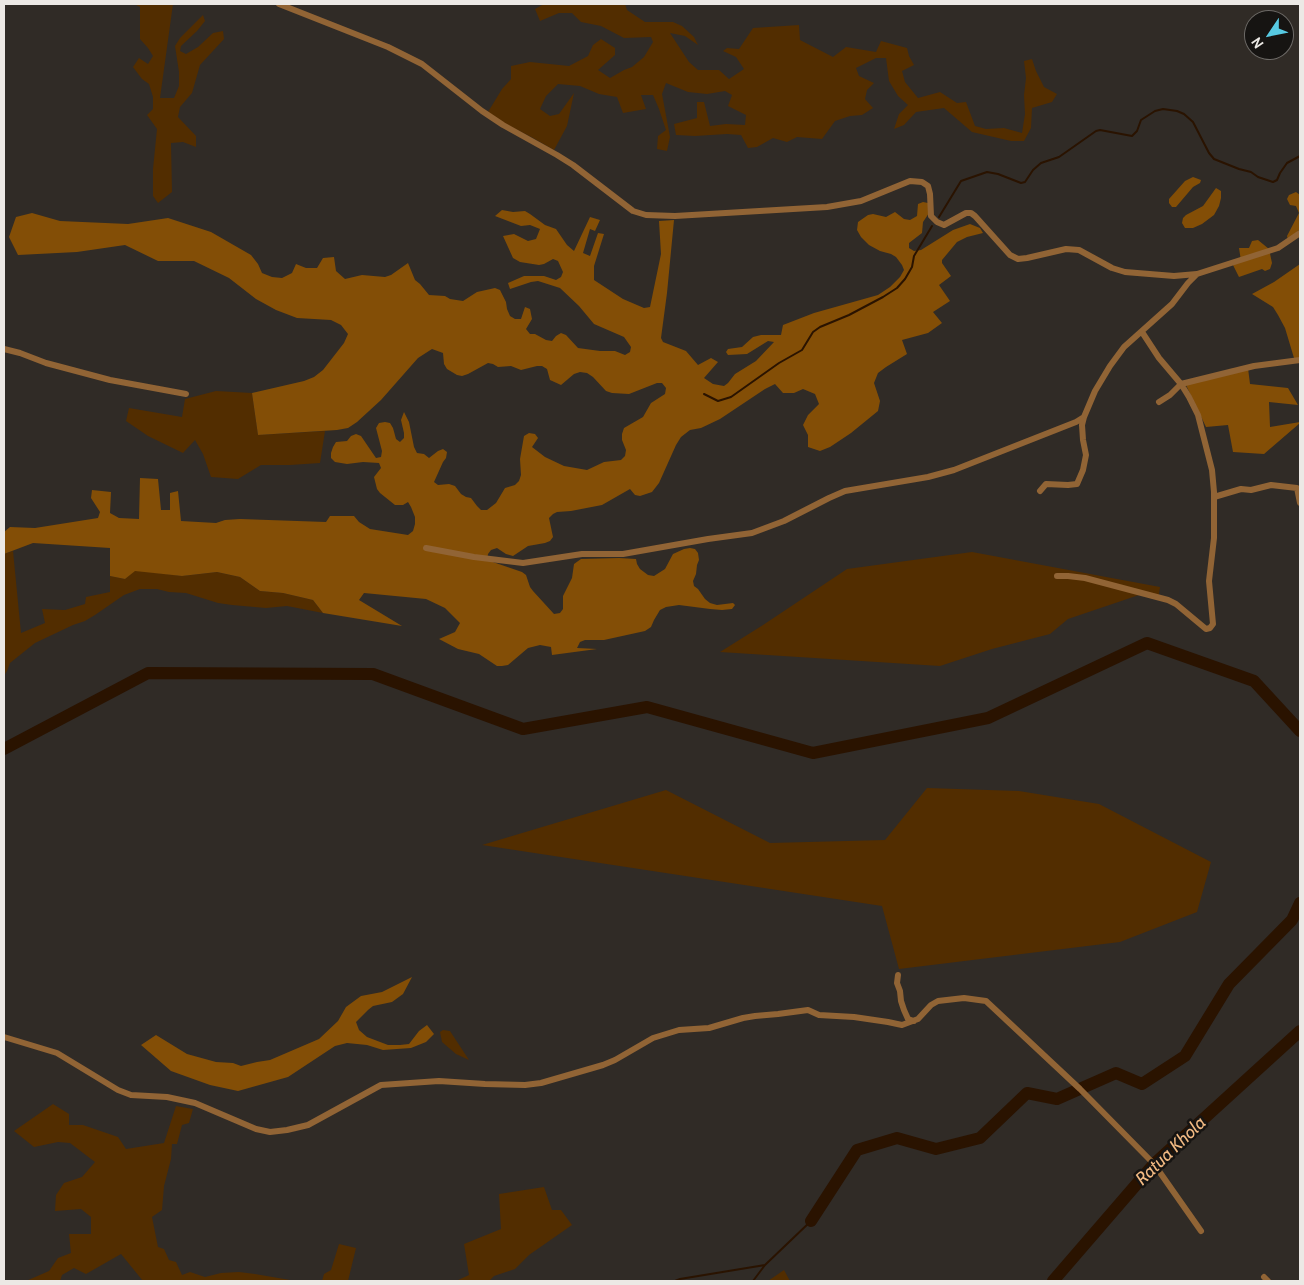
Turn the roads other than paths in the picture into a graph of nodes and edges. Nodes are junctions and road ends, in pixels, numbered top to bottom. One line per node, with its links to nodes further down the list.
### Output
1 (279, 4): 4 (street)
2 (1298, 235): 3 (street); 4 (street)
3 (1300, 244)
4 (1197, 274): 5 (street)
5 (1142, 332): 8 (street); 11 (street)
6 (4, 347): 9 (street)
7 (1300, 360): 8 (street)
8 (1181, 384): 10 (street); 13 (street)
9 (186, 394)
10 (1159, 402)
11 (1084, 417): 12 (street); 15 (street)
12 (1040, 491)
13 (1214, 498): 14 (street); 16 (street)
14 (1300, 503)
15 (426, 548)
16 (1057, 576)
17 (898, 975): 18 (street)
18 (914, 1021): 19 (street); 20 (street)
19 (4, 1037)
20 (1201, 1231)

